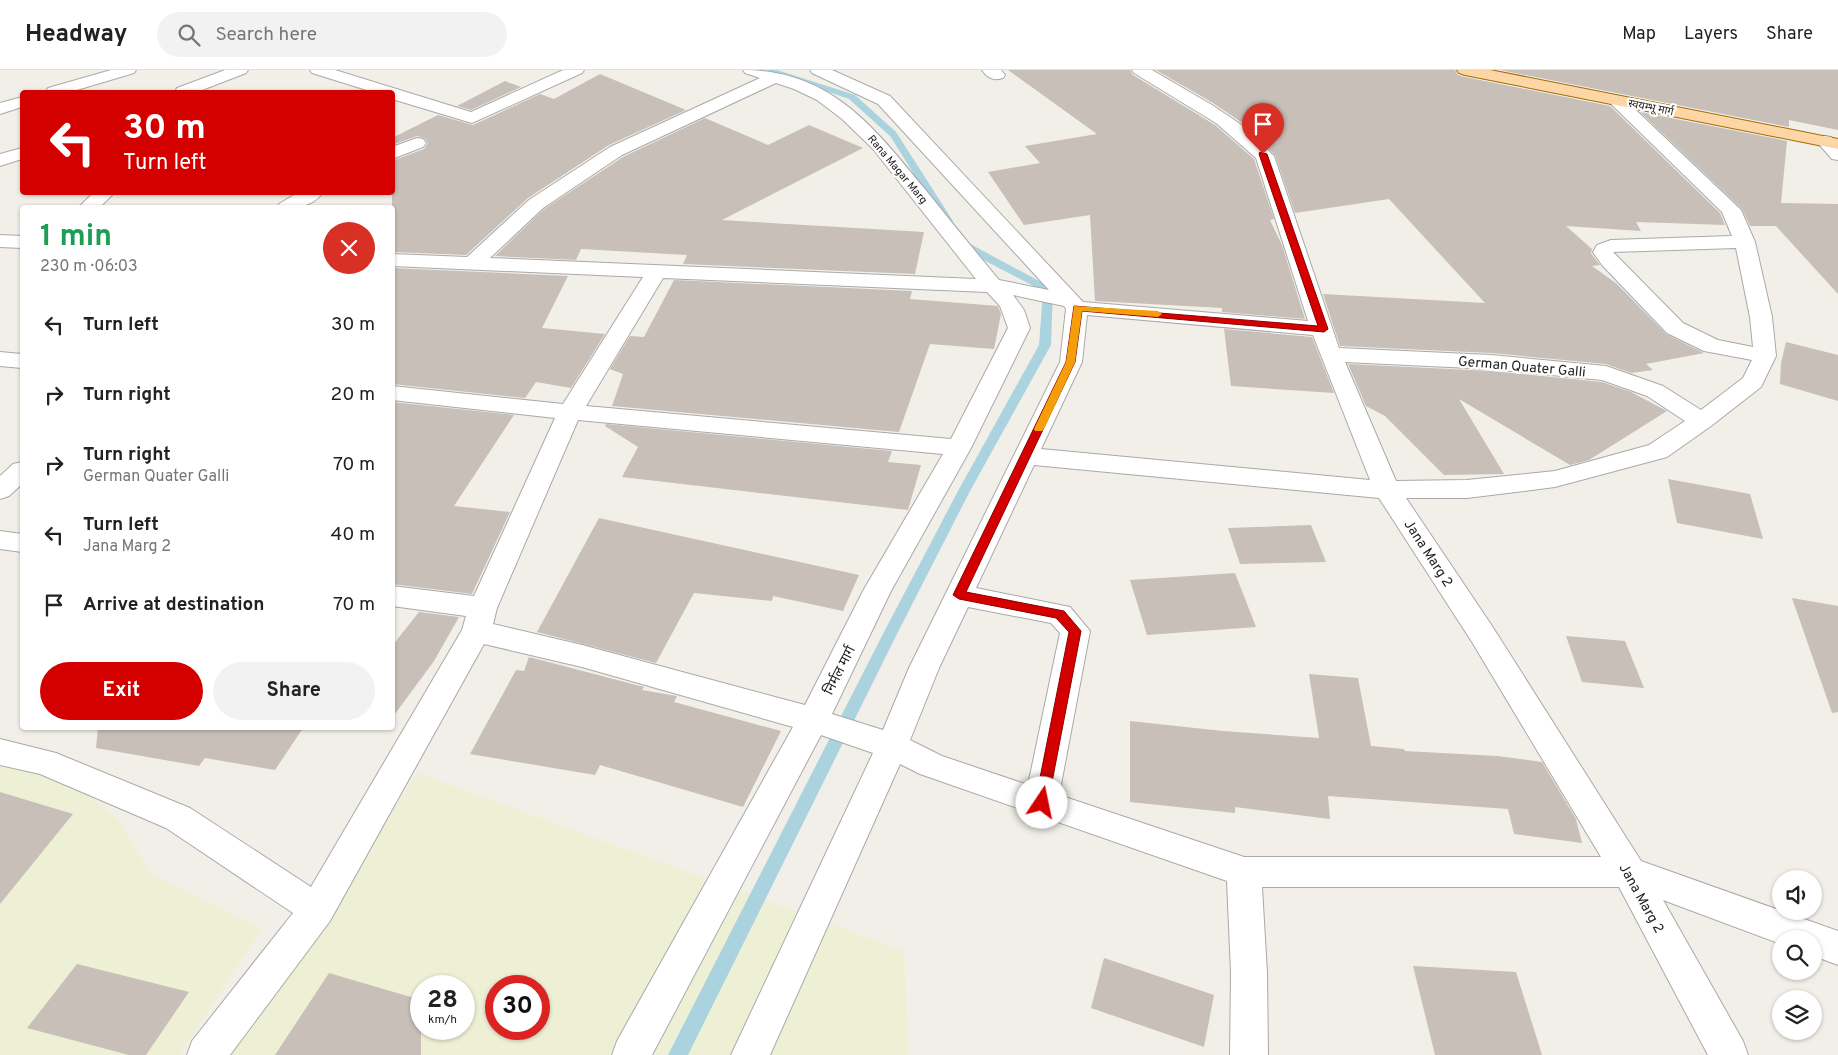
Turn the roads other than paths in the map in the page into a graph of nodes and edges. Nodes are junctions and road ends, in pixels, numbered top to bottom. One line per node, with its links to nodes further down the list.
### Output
1 (128, 70): 11 (street)
2 (240, 70): 12 (street)
3 (318, 70): 10 (street)
4 (576, 70): 15 (street)
5 (751, 70): 9 (street, Rana Magar Marg)
6 (818, 70): 36 (street)
7 (1140, 70): 37 (street, Jana Marg 2)
8 (1465, 70): 16 (main road, स्वयम्भू मार्ग)
9 (775, 76): 33 (street); 35 (street, Rana Magar Marg)
10 (353, 80): 13 (street); 14 (street)
11 (61, 90)
12 (187, 90)
13 (336, 90)
14 (384, 90)
15 (395, 93)
16 (1615, 100): 20 (main road, स्वयम्भू मार्ग); 31 (street)
17 (20, 103): 18 (street)
18 (0, 109)
19 (418, 143): 21 (street)
20 (1832, 143): 23 (street)
21 (395, 153)
22 (20, 154): 24 (street)
23 (1838, 154)
24 (0, 160)
25 (102, 195): 27 (street)
26 (309, 195): 28 (street)
27 (91, 205)
28 (291, 205)
29 (0, 241): 30 (street)
30 (20, 242)
31 (1744, 242): 38 (street); 38 (street)
32 (395, 260): 33 (street, German Quater Galli)
33 (472, 264): 34 (street, German Quater Galli)
34 (656, 273): 35 (street, German Quater Galli); 42 (street)
35 (1000, 287): 36 (street, German Quater Galli); 44 (street, निर्मल मार्ग)
36 (1068, 302): 37 (street, German Quater Galli); 45 (street)
37 (1327, 341): 43 (street, German Quater Galli); 48 (street, Jana Marg 2)
38 (1765, 356): 43 (street)
39 (0, 359): 40 (street)
40 (20, 360)
41 (395, 393): 42 (street)
42 (570, 412): 44 (street); 53 (street)
43 (1702, 421): 48 (street)
44 (959, 448): 54 (street, निर्मल मार्ग)
45 (1026, 456): 48 (street); 51 (street)
46 (20, 472): 47 (street)
47 (0, 490)
48 (1387, 490): 59 (street, Jana Marg 2)
49 (0, 540): 50 (street)
50 (20, 543)
51 (959, 595): 55 (street); 57 (street)
52 (395, 597): 53 (street)
53 (480, 620): 54 (street); 60 (street)
54 (815, 721): 55 (street); 65 (street, निर्मल मार्ग)
55 (892, 746): 57 (street); 66 (street)
56 (0, 752): 60 (street)
57 (1042, 803): 58 (street)
58 (1244, 872): 59 (street); 67 (street)
59 (1629, 872): 61 (street); 68 (street, Jana Marg 2)
60 (317, 910): 64 (street)
61 (1789, 930)
62 (1822, 942): 63 (street)
63 (1838, 948)
64 (206, 1055)
65 (631, 1055)
66 (750, 1055)
67 (1248, 1055)
68 (1729, 1055)

